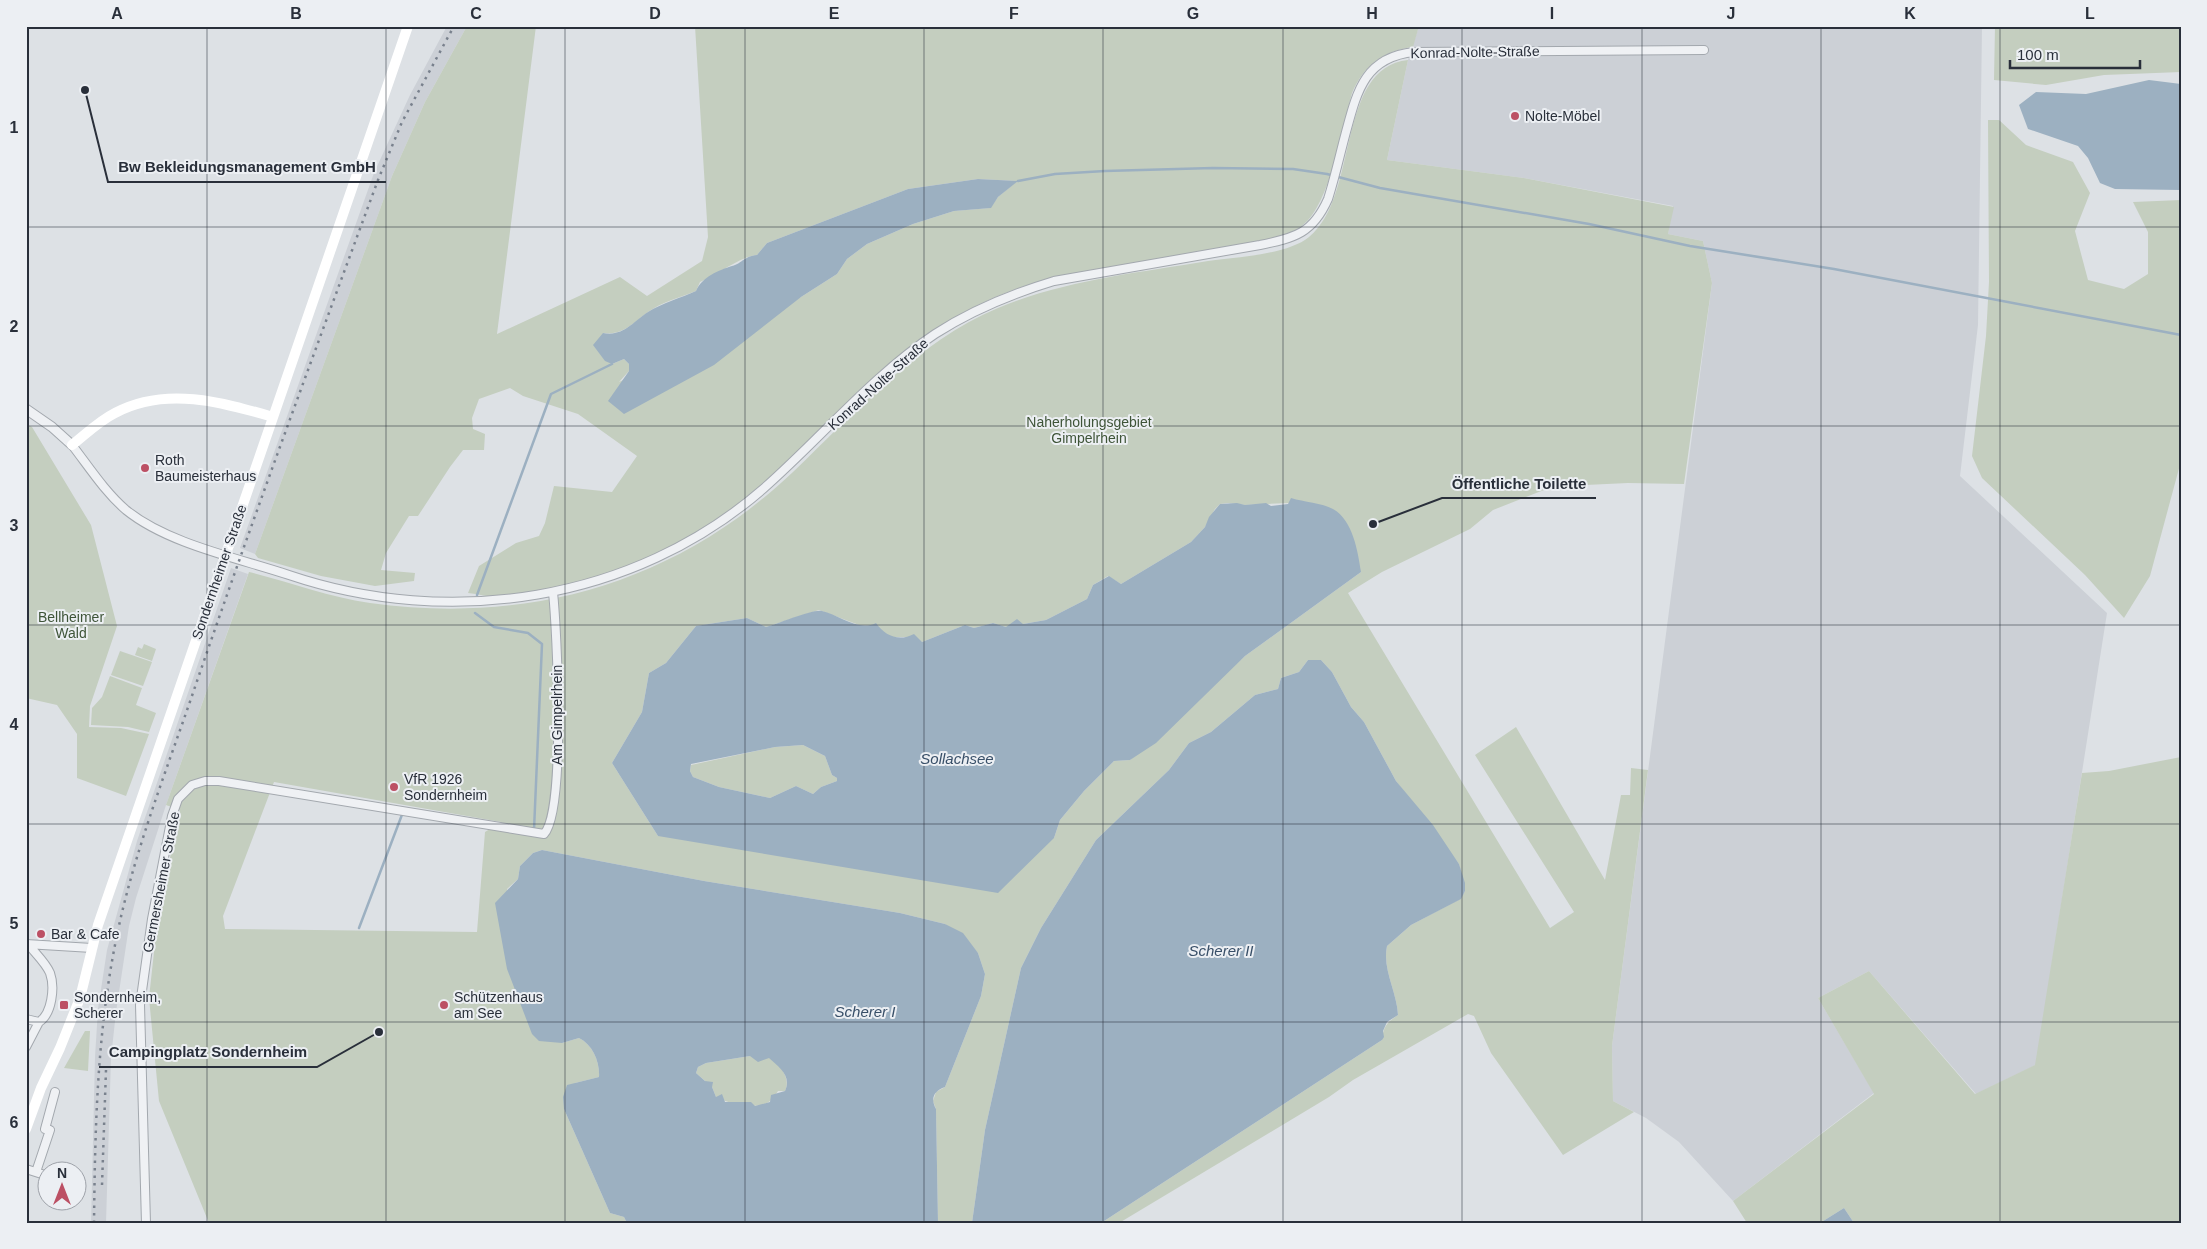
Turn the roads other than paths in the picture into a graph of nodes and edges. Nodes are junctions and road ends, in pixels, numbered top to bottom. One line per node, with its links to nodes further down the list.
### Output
1 (408, 26): 4 (main road, Sondernheimer Straße)
2 (1704, 50): 6 (street, Konrad-Nolte-Straße)
3 (26, 409): 5 (street, Konrad-Nolte-Straße)
4 (273, 417): 5 (main road); 9 (main road, Sondernheimer Straße, bridge)
5 (72, 445): 6 (street, Konrad-Nolte-Straße)
6 (553, 592): 7 (street, Am Gimpelrhein)
7 (544, 834): 17 (street, Germersheimer Straße)
8 (27, 944): 9 (street); 11 (street)
9 (92, 948): 14 (main road, Sondernheimer Straße)
10 (26, 1019): 11 (street)
11 (39, 1022): 12 (street)
12 (26, 1046)
13 (55, 1092): 16 (street)
14 (26, 1129)
15 (26, 1169): 16 (street)
16 (36, 1172)
17 (146, 1223)

